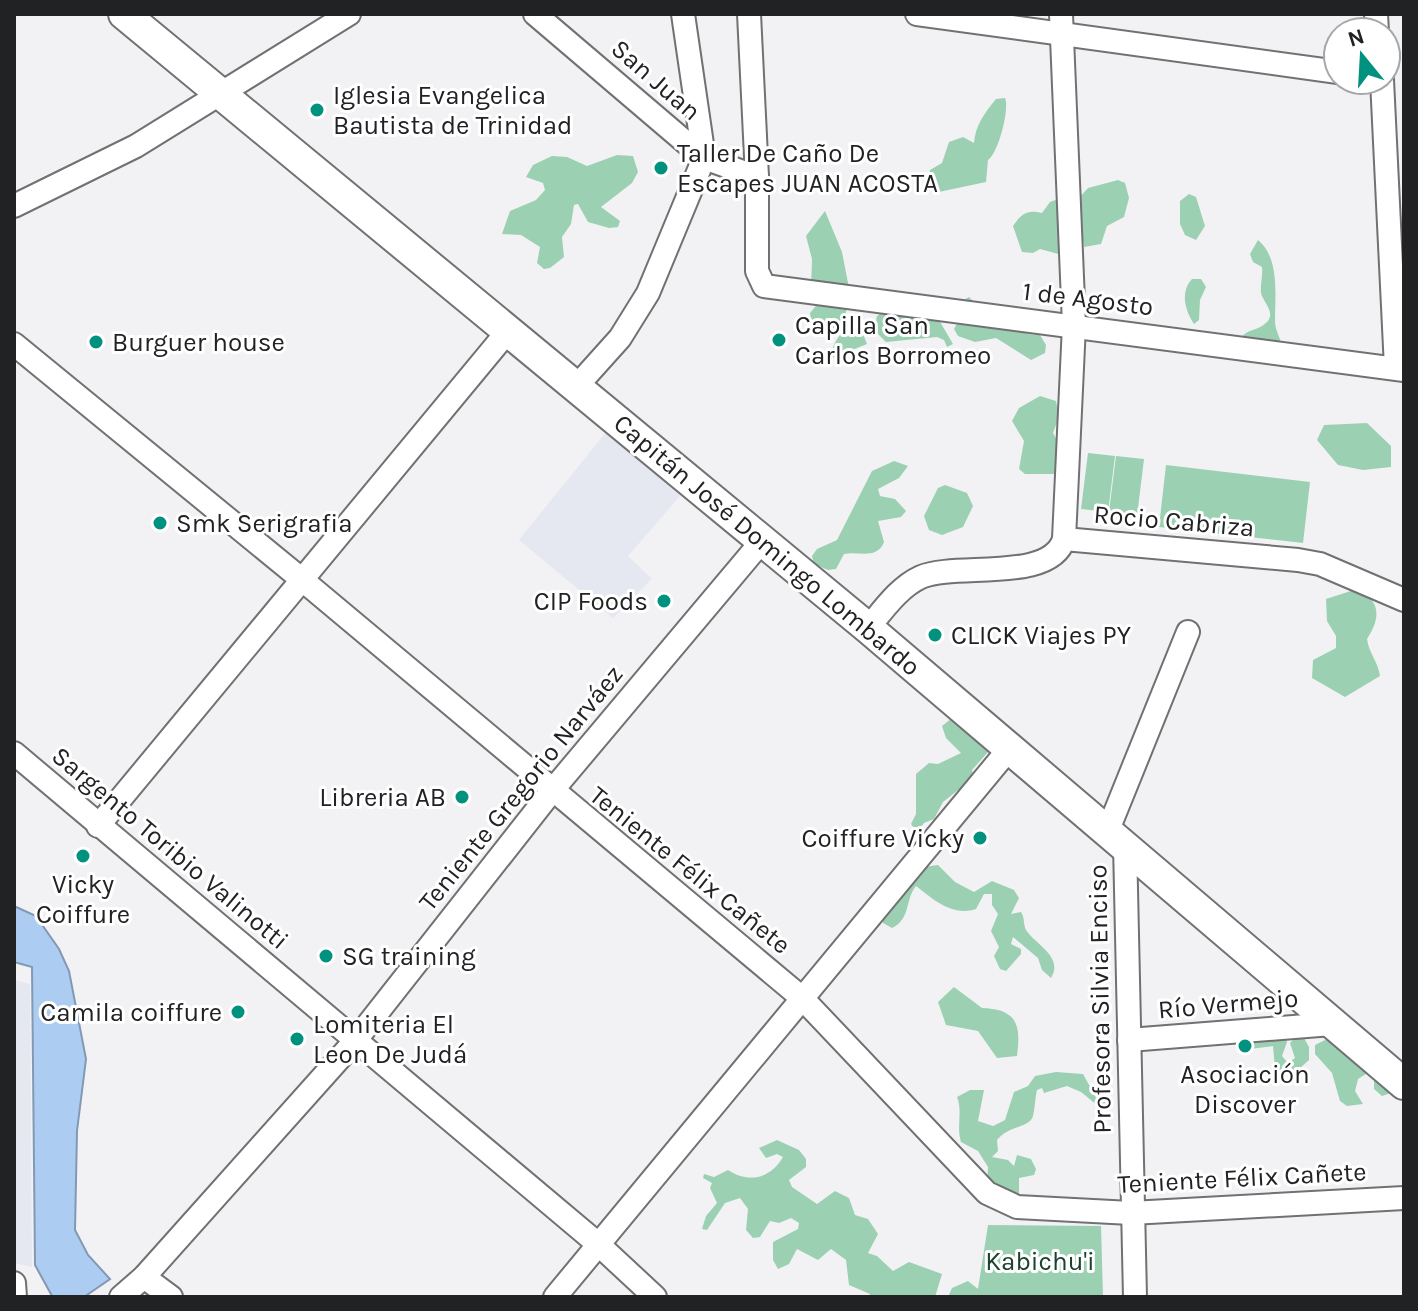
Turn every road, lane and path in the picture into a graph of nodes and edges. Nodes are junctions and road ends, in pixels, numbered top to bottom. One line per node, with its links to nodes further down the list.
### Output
1 (124, 14): 9 (street, Capitán José Domingo Lombardo)
2 (349, 14): 9 (street)
3 (535, 14): 11 (street, San Juan)
4 (683, 14): 11 (street)
5 (749, 14): 12 (street)
6 (917, 14): 7 (street)
7 (1061, 24): 8 (street); 14 (street)
8 (1322, 69)
9 (221, 94): 13 (street); 15 (street, Capitán José Domingo Lombardo)
10 (1385, 96): 17 (street)
11 (704, 158): 12 (street); 18 (street)
12 (757, 177): 14 (street, 1 de Agosto)
13 (14, 206)
14 (1074, 325): 17 (street, 1 de Agosto); 19 (street)
15 (508, 331): 18 (street, Capitán José Domingo Lombardo); 21 (street)
16 (14, 344): 21 (street, Teniente Félix Cañete)
17 (1400, 369)
18 (576, 387): 20 (street, Capitán José Domingo Lombardo)
19 (1064, 539): 22 (street, Rocio Cabriza); 23 (street, Rocio Cabriza)
20 (762, 541): 23 (street, Capitán José Domingo Lombardo); 27 (street, Teniente Gregorio Narváez)
21 (300, 578): 27 (street, Teniente Félix Cañete); 28 (street)
22 (1404, 600)
23 (868, 628): 25 (street, Capitán José Domingo Lombardo)
24 (1188, 632): 29 (street, Profesora Silvia Enciso)
25 (1009, 749): 29 (street, Capitán José Domingo Lombardo); 30 (street)
26 (14, 753): 28 (street, Sargento Toribio Valinotti)
27 (551, 792): 30 (street, Teniente Félix Cañete); 33 (street, Teniente Gregorio Narváez)
28 (98, 826): 33 (street, Sargento Toribio Valinotti)
29 (1117, 837): 31 (street, Capitán José Domingo Lombardo); 32 (street, Profesora Silvia Enciso)
30 (802, 998): 36 (street, Teniente Félix Cañete); 37 (street)
31 (1332, 1024): 32 (street, Río Vermejo); 34 (street, Capitán José Domingo Lombardo)
32 (1129, 1040): 36 (street, Profesora Silvia Enciso)
33 (355, 1041): 37 (street, Sargento Toribio Valinotti); 38 (street, Teniente Gregorio Narváez)
34 (1404, 1084)
35 (1404, 1198): 36 (street, Teniente Félix Cañete)
36 (1131, 1213): 42 (street, Profesora Silvia Enciso)
37 (598, 1244): 40 (street); 41 (street, Sargento Toribio Valinotti)
38 (133, 1287): 39 (street)
39 (171, 1297)
40 (555, 1297)
41 (655, 1297)
42 (1135, 1297)

